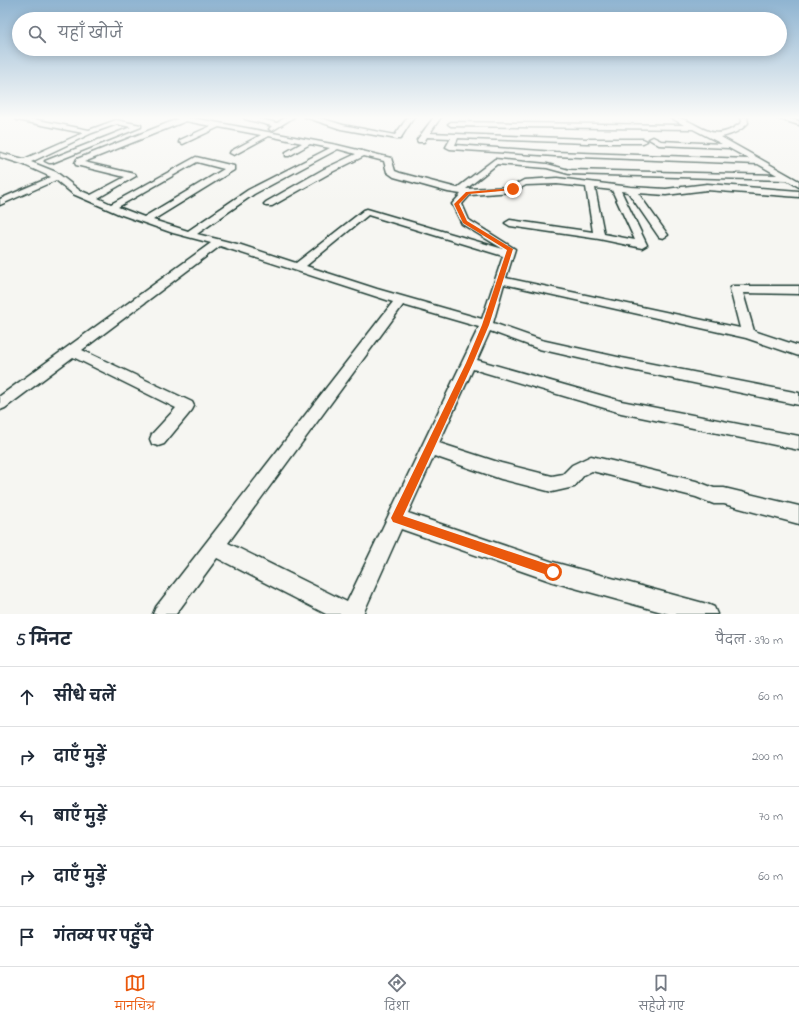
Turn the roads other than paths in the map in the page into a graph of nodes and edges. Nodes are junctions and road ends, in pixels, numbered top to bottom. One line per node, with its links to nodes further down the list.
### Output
1 (60, 146): 18 (street)
2 (88, 146): 17 (street)
3 (118, 146): 28 (street)
4 (246, 146): 12 (street)
5 (302, 146): 13 (street)
6 (329, 146): 11 (street)
7 (451, 146): 16 (street)
8 (565, 146): 16 (street)
9 (723, 146): 10 (street)
10 (731, 146): 19 (street)
11 (337, 147): 14 (street); 34 (street)
12 (234, 153)
13 (289, 154)
14 (363, 154): 26 (street); 30 (street)
15 (0, 155): 18 (street)
16 (569, 155): 19 (street)
17 (49, 161)
18 (25, 162): 20 (street)
19 (760, 162): 21 (street)
20 (57, 177): 28 (street); 29 (street)
21 (789, 178): 22 (street); 26 (street)
22 (799, 184)
23 (590, 186): 24 (street); 26 (street); 36 (street)
24 (615, 188): 25 (street); 36 (street)
25 (631, 190): 27 (street); 35 (street)
26 (463, 192): 38 (street)
27 (799, 194)
28 (91, 199): 31 (street)
29 (0, 202)
30 (268, 204)
31 (112, 207): 32 (street); 32 (street)
32 (147, 219): 34 (street)
33 (510, 223): 36 (street)
34 (190, 234): 37 (street)
35 (663, 235)
36 (599, 236)
37 (219, 242): 39 (street); 45 (street)
38 (508, 254): 39 (street); 40 (street)
39 (298, 267): 42 (street)
40 (500, 280): 43 (street); 44 (street)
41 (799, 290): 44 (street)
42 (400, 300): 43 (street); 55 (street)
43 (486, 325): 47 (street); 48 (street)
44 (748, 334): 46 (street)
45 (72, 351): 49 (street); 50 (street)
46 (799, 351)
47 (469, 363): 51 (street); 52 (street)
48 (799, 399)
49 (0, 404)
50 (158, 439)
51 (799, 443)
52 (429, 447): 53 (street); 54 (street)
53 (799, 515)
54 (396, 518): 58 (street); 59 (street)
55 (214, 546): 56 (street); 57 (street)
56 (163, 614)
57 (348, 614)
58 (352, 614)
59 (707, 614)

